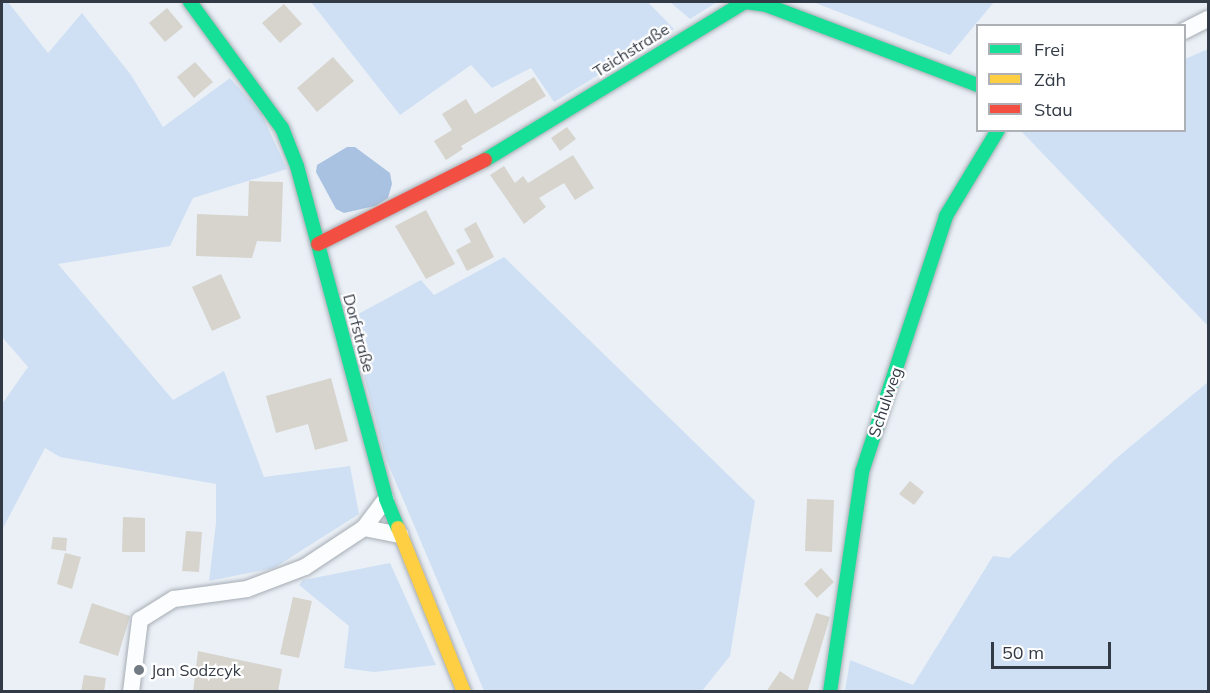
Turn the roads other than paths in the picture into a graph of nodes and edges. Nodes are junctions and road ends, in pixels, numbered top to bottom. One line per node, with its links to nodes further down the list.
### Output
1 (190, 2): 6 (street, Dorfstraße)
2 (1209, 20): 3 (street)
3 (1186, 31)
4 (976, 84): 6 (street, Teichstraße)
5 (997, 132): 12 (street, Schulweg)
6 (318, 244): 7 (street, Dorfstraße)
7 (386, 499): 8 (street); 9 (street, Dorfstraße)
8 (364, 528): 9 (street); 10 (street)
9 (400, 536): 11 (street, Dorfstraße)
10 (131, 692)
11 (464, 692)
12 (830, 692)

